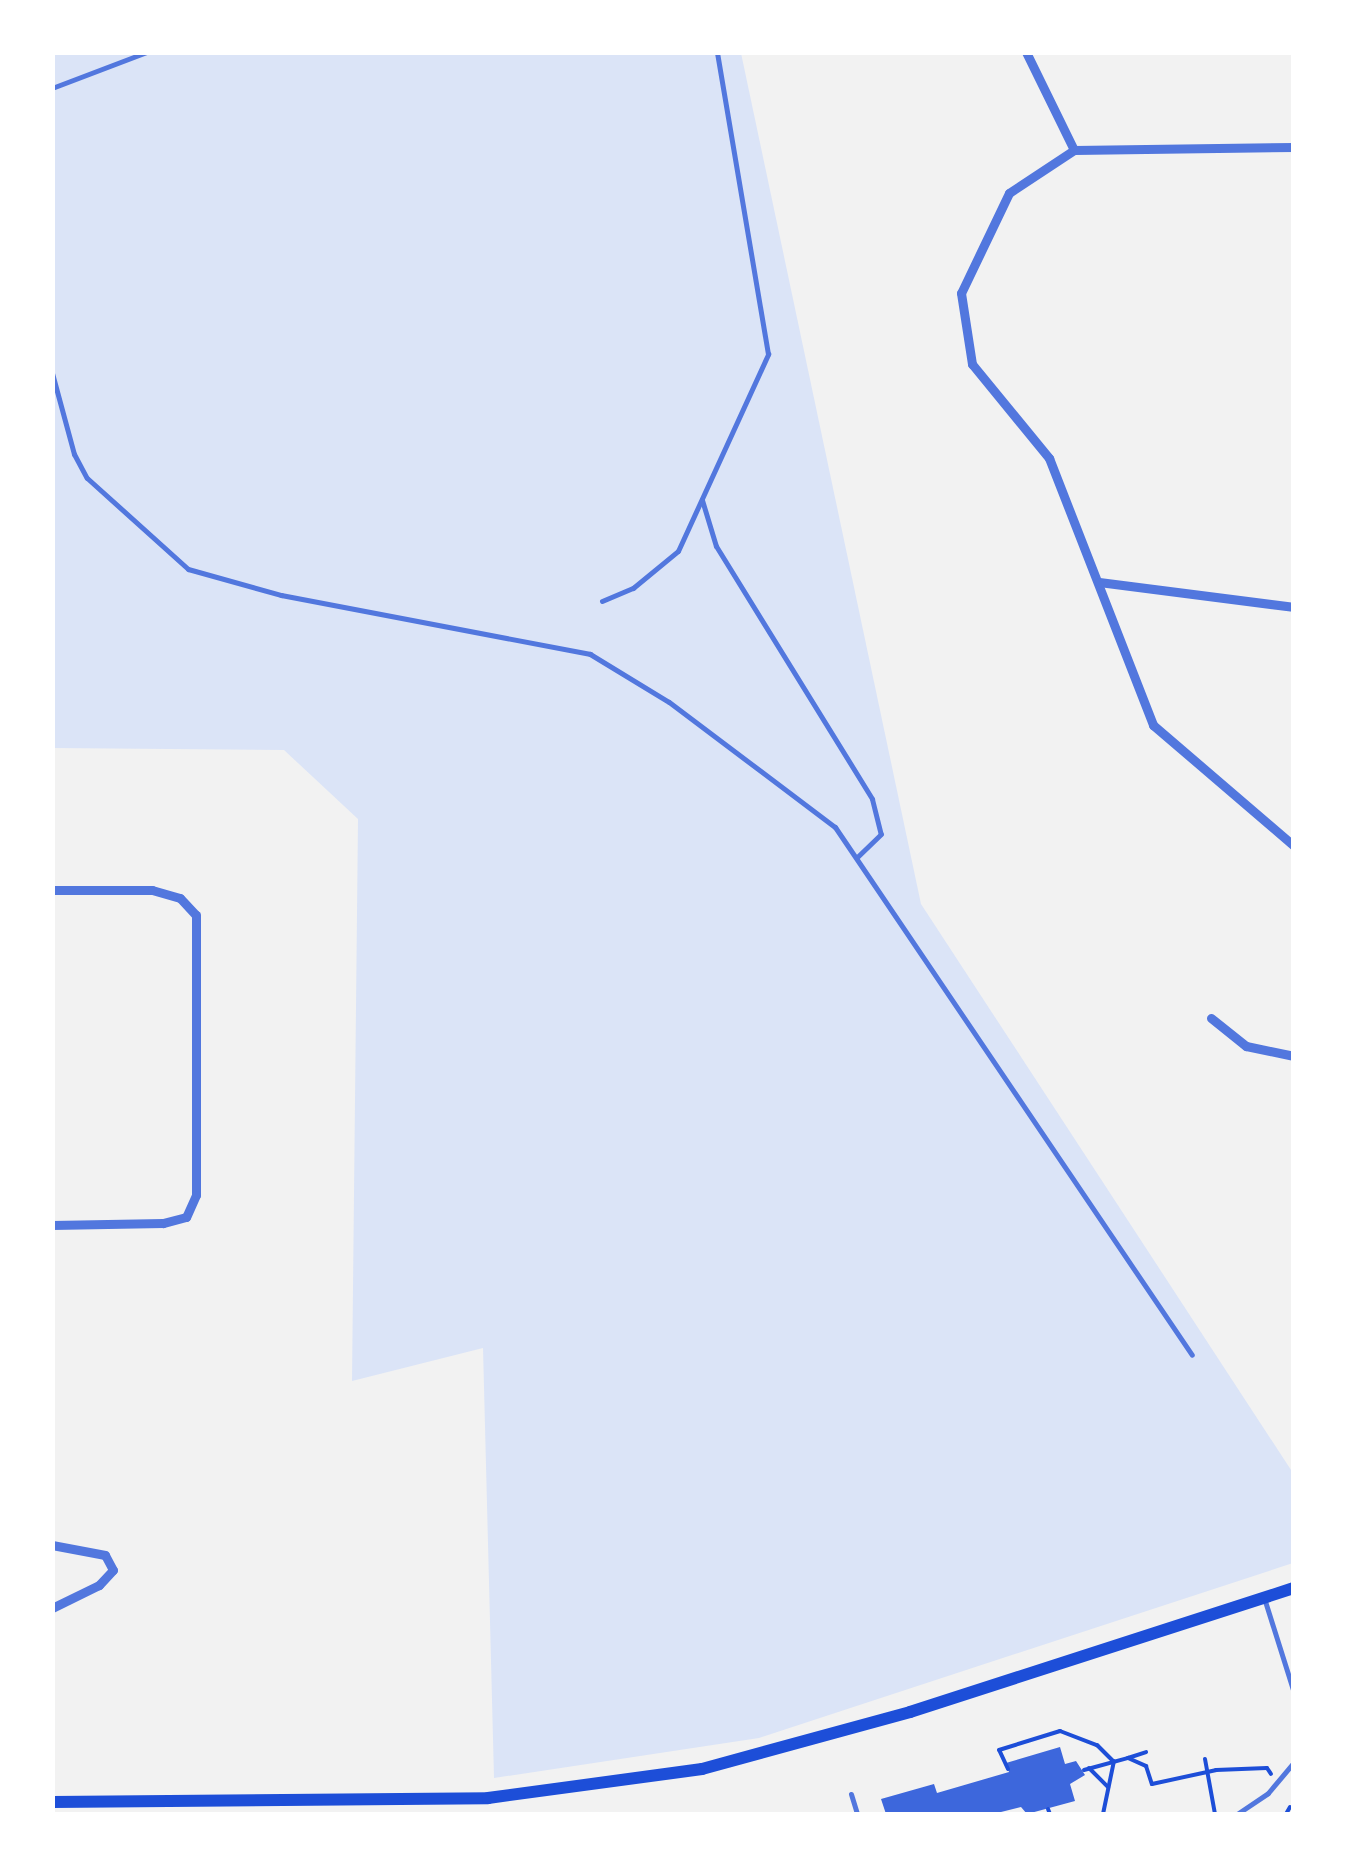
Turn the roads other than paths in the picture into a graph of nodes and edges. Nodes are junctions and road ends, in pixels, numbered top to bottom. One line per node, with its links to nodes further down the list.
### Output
1 (148, 52): 4 (lane)
2 (717, 52): 8 (lane)
3 (1026, 52): 6 (street)
4 (52, 88)
5 (1294, 147): 6 (street)
6 (1074, 150): 9 (street)
7 (52, 373): 13 (lane)
8 (702, 497): 10 (lane); 13 (lane)
9 (1099, 582): 11 (street); 12 (street)
10 (602, 601)
11 (1294, 607)
12 (1294, 846)
13 (857, 857): 18 (lane)
14 (52, 890): 17 (street)
15 (1212, 1018): 16 (street)
16 (1294, 1056)
17 (52, 1225)
18 (1192, 1355)
19 (52, 1546): 22 (street)
20 (1294, 1588): 21 (main road)
21 (1264, 1598): 23 (lane); 26 (main road)
22 (52, 1608)
23 (1294, 1693)
24 (1294, 1762): 28 (lane)
25 (851, 1794): 27 (lane)
26 (52, 1802)
27 (857, 1814)
28 (1238, 1814)

